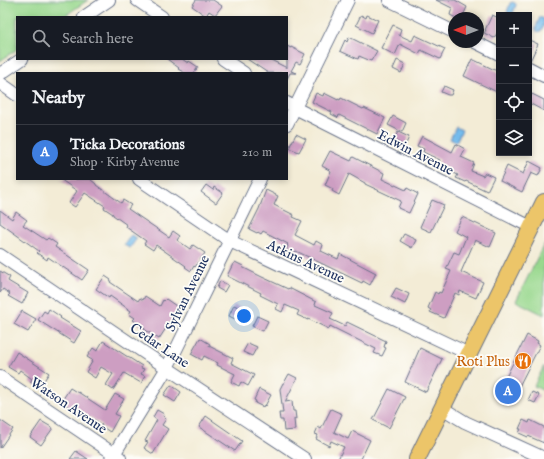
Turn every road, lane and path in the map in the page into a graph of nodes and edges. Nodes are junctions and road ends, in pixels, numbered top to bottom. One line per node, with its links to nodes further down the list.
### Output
1 (109, 0): 5 (street)
2 (137, 0): 6 (street)
3 (348, 0): 18 (street)
4 (389, 0): 7 (street)
5 (85, 16)
6 (161, 16)
7 (448, 29)
8 (484, 46): 9 (street)
9 (496, 52)
10 (21, 60): 14 (street)
11 (224, 60): 13 (street)
12 (532, 70): 15 (street)
13 (242, 72)
14 (0, 74)
15 (544, 76)
16 (0, 83): 17 (street)
17 (16, 94)
18 (291, 105): 19 (street); 23 (street, Edwin Avenue)
19 (288, 119)
20 (140, 180): 24 (street, Atkins Avenue)
21 (260, 180): 24 (street, Sylvan Avenue)
22 (544, 202): 23 (main road)
23 (531, 227): 26 (main road)
24 (230, 241): 26 (street, Atkins Avenue); 27 (street, Sylvan Avenue)
25 (0, 254): 27 (street, Cedar Lane)
26 (469, 354): 29 (main road)
27 (167, 368): 30 (street, Sylvan Avenue); 32 (street, Cedar Lane)
28 (0, 377): 30 (street, Watson Avenue)
29 (442, 408): 31 (street); 33 (main road)
30 (115, 457)
31 (544, 458)
32 (305, 459)
33 (417, 459)

